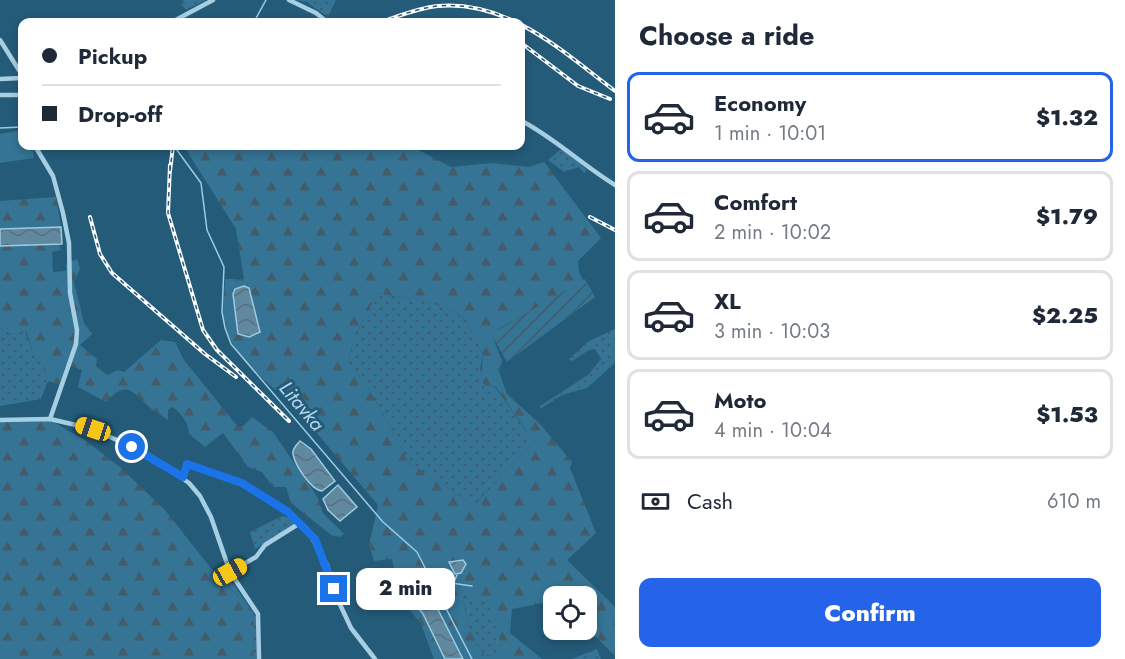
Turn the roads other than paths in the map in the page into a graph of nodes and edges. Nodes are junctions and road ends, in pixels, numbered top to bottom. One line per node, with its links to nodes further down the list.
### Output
1 (213, 0): 3 (street)
2 (290, 0): 4 (street)
3 (179, 18)
4 (322, 18)
5 (1, 42): 6 (street)
6 (18, 70)
7 (18, 77): 8 (street)
8 (0, 79)
9 (0, 95): 10 (street)
10 (18, 95)
11 (525, 123): 13 (street)
12 (37, 150): 14 (street)
13 (615, 185)
14 (50, 419): 15 (street); 16 (street)
15 (0, 420)
16 (183, 477): 17 (street); 18 (street)
17 (300, 524): 18 (street); 20 (street)
18 (230, 572): 19 (street)
19 (259, 659)
20 (375, 659)

